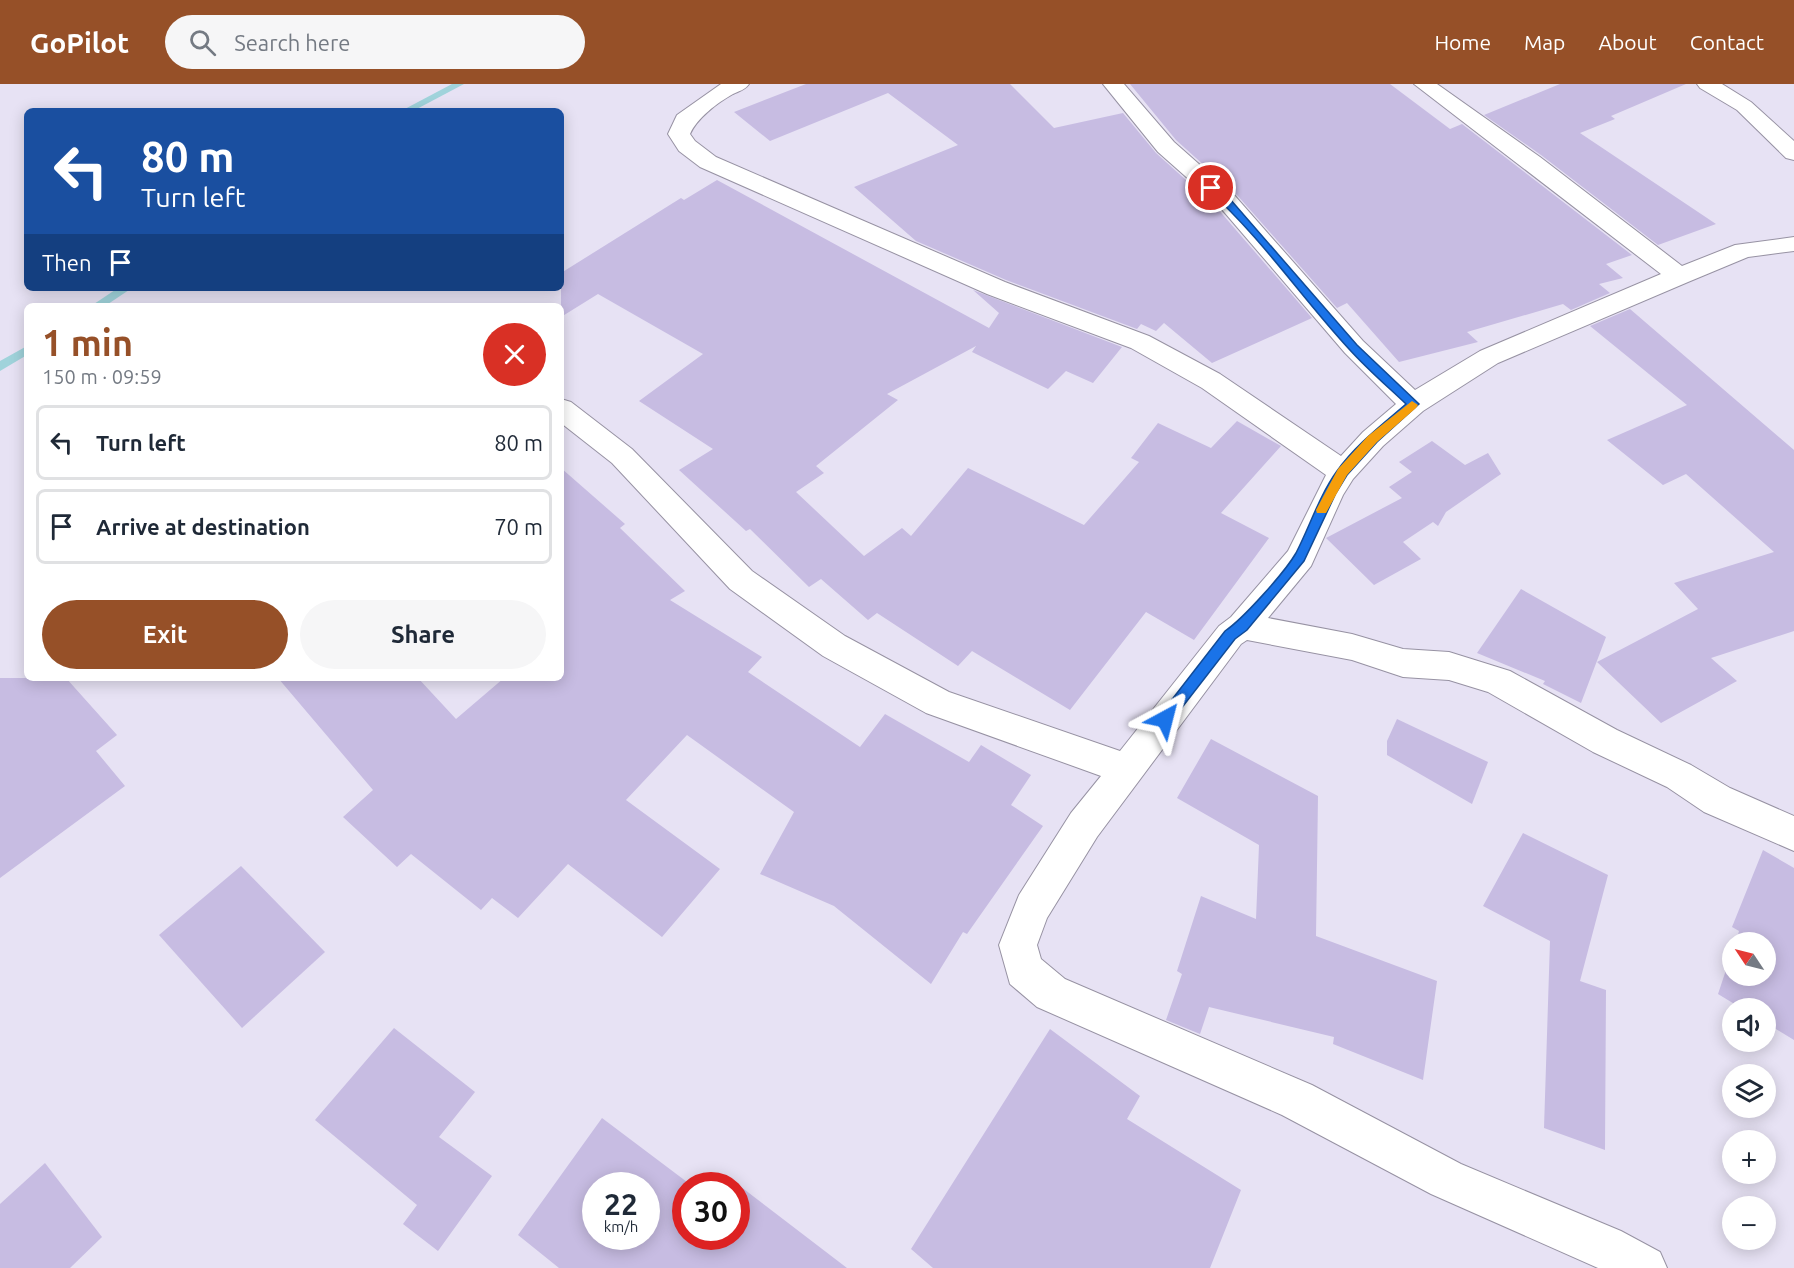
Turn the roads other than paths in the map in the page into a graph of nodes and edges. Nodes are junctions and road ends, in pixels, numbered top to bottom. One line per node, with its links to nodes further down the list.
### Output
1 (739, 84): 10 (street)
2 (1113, 84): 8 (street)
3 (1424, 84): 7 (street)
4 (1707, 84): 5 (street)
5 (1794, 153)
6 (1794, 244): 7 (street)
7 (1679, 276): 8 (street)
8 (1413, 404): 10 (street)
9 (564, 411): 12 (street)
10 (1342, 472): 11 (street)
11 (1242, 626): 12 (street); 13 (street)
12 (1126, 770): 14 (street)
13 (1794, 834)
14 (1644, 1268)

